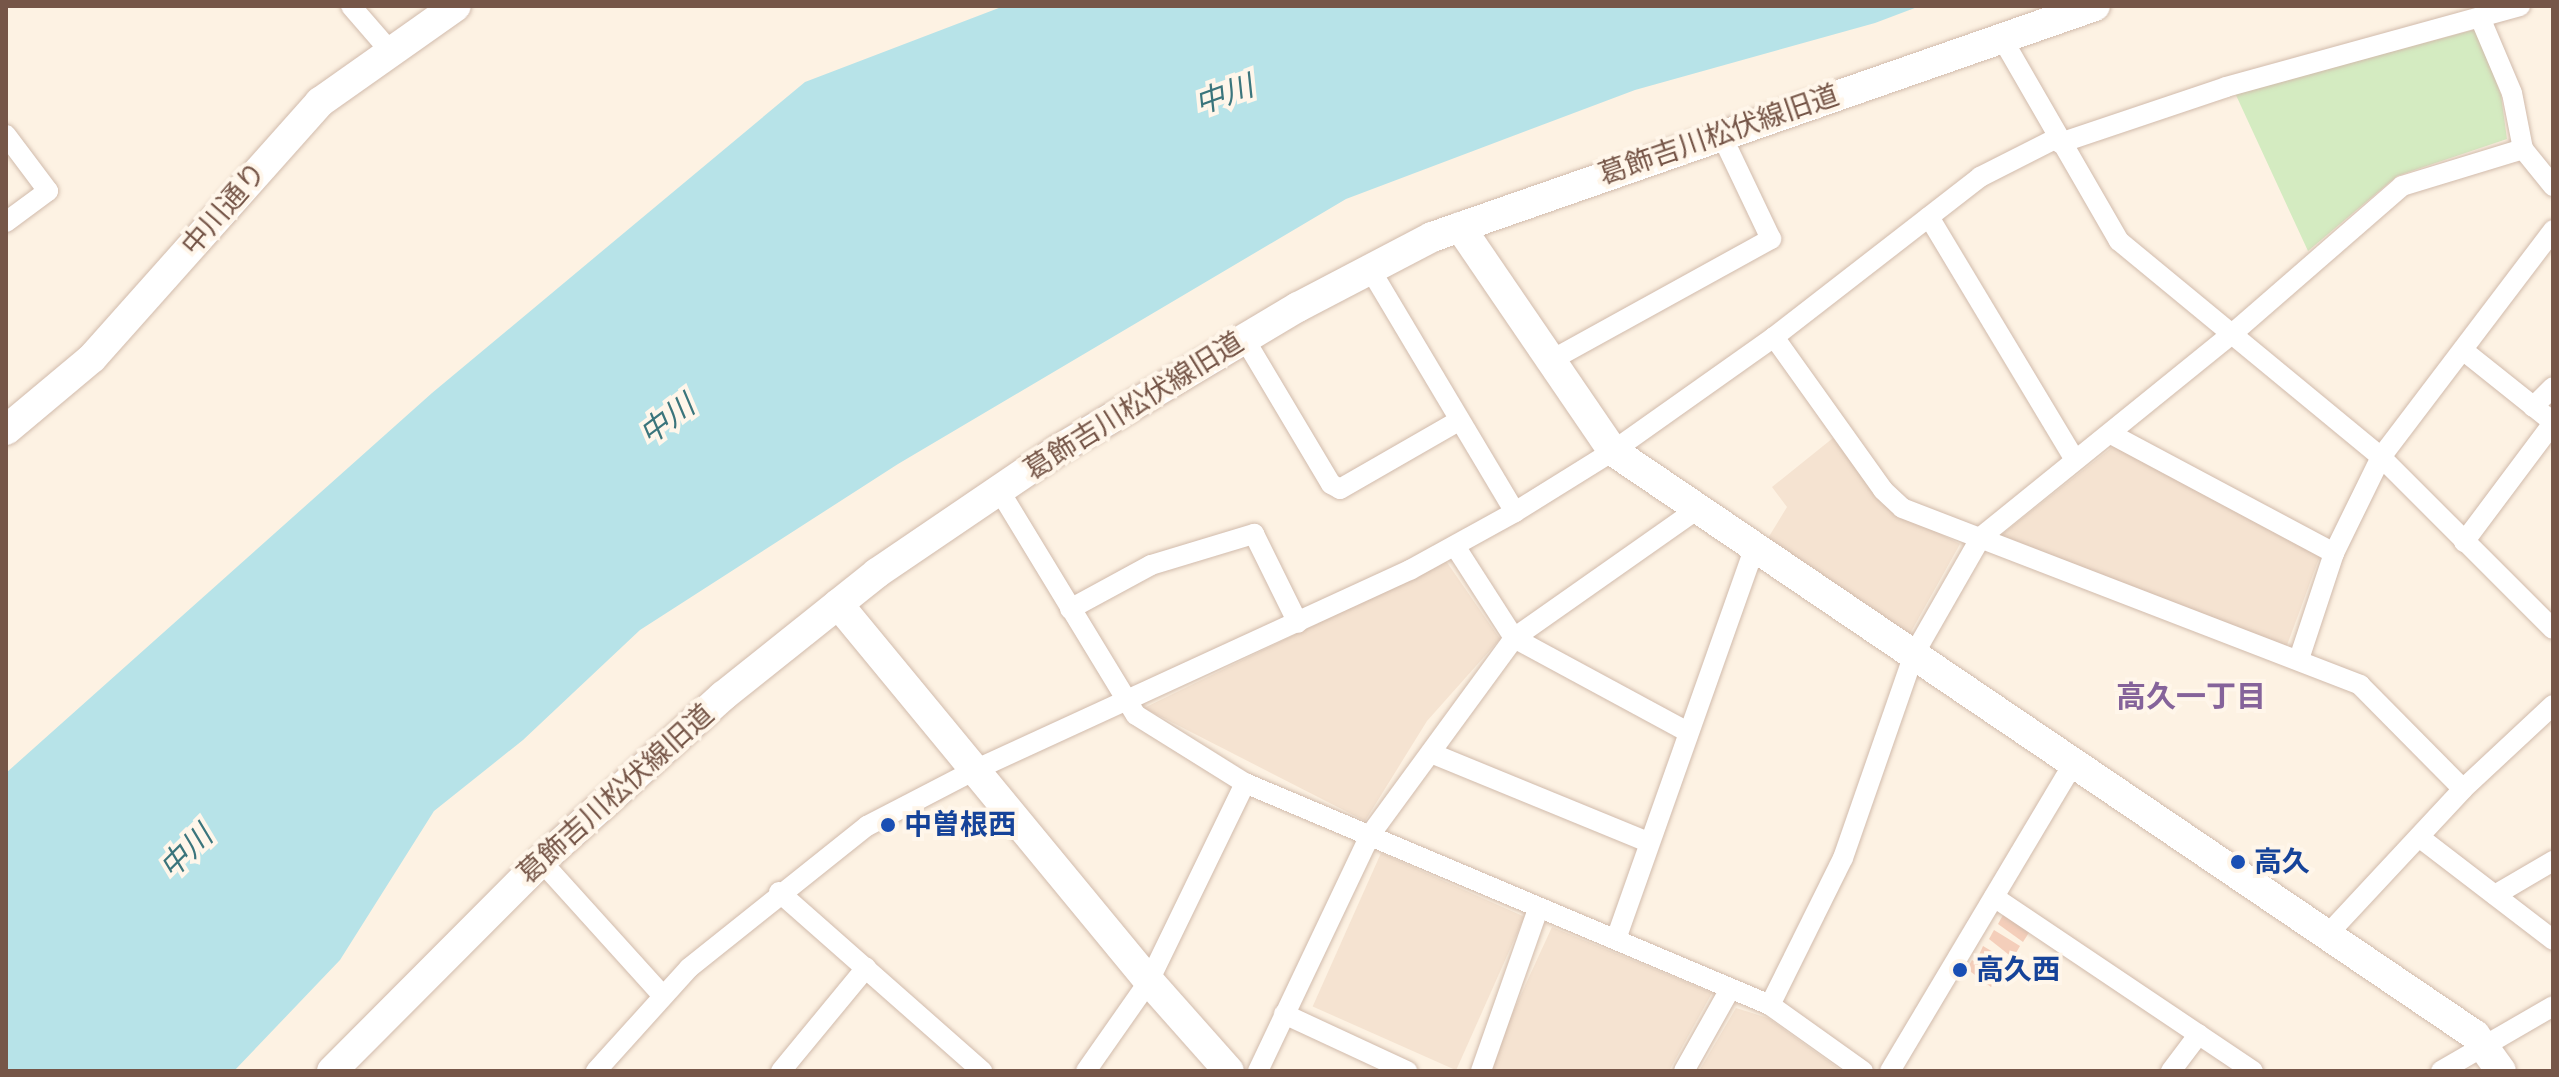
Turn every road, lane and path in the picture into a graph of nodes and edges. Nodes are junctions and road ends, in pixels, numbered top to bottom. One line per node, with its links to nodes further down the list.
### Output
1 (351, 6): 7 (street)
2 (456, 6): 7 (street, 中川通り)
3 (2095, 6): 6 (street, 葛飾吉川松伏線旧道)
4 (2520, 6): 5 (street)
5 (2481, 20): 10 (street); 11 (street)
6 (2003, 40): 8 (street, 葛飾吉川松伏線旧道); 10 (street)
7 (390, 51): 27 (street, 中川通り)
8 (1721, 134): 15 (street, 葛飾吉川松伏線旧道); 22 (street)
9 (6, 135): 14 (street)
10 (2059, 140): 13 (street); 18 (street)
11 (2523, 149): 12 (street); 18 (street)
12 (2553, 186)
13 (1929, 217): 19 (street); 31 (street)
14 (6, 222)
15 (1460, 227): 17 (street, 葛飾吉川松伏線旧道); 22 (street)
16 (2553, 230): 21 (street)
17 (1370, 269): 20 (street, 葛飾吉川松伏線旧道); 25 (street)
18 (2232, 334): 28 (street); 30 (street)
19 (1774, 337): 29 (street); 35 (street)
20 (1244, 338): 25 (street); 32 (street, 葛飾吉川松伏線旧道)
21 (2464, 351): 24 (street); 30 (street)
22 (1548, 362): 29 (street)
23 (2553, 387): 24 (street)
24 (2533, 407): 26 (street)
25 (1460, 420): 34 (street)
26 (2553, 423): 36 (street)
27 (6, 430)
28 (2111, 434): 31 (street); 39 (street)
29 (1613, 451): 33 (street); 34 (street)
30 (2381, 457): 36 (street); 39 (street)
31 (2075, 460): 35 (street)
32 (999, 490): 40 (street, 葛飾吉川松伏線旧道); 41 (street)
33 (1696, 510): 38 (street); 44 (street)
34 (1515, 512): 37 (street)
35 (1981, 537): 45 (street); 46 (street)
36 (2464, 542): 43 (street)
37 (1455, 546): 42 (street); 44 (street)
38 (1754, 549): 45 (street); 49 (street)
39 (2334, 553): 46 (street)
40 (838, 604): 52 (street); 58 (street, 葛飾吉川松伏線旧道)
41 (1070, 609): 42 (street); 47 (street)
42 (1298, 623): 47 (street)
43 (2553, 629)
44 (1514, 638): 49 (street); 50 (street)
45 (1914, 654): 51 (street); 71 (street)
46 (2299, 659): 54 (street)
47 (1126, 703): 52 (street); 53 (street)
48 (2553, 705): 54 (street)
49 (1686, 731): 57 (street)
50 (1431, 753): 55 (street); 57 (street)
51 (2073, 764): 62 (street); 64 (street)
52 (977, 769): 60 (street); 68 (street)
53 (1245, 783): 55 (street); 68 (street)
54 (2463, 789): 56 (street)
55 (1370, 835): 63 (street); 73 (street)
56 (2419, 837): 61 (street); 64 (street)
57 (1648, 842): 65 (street)
58 (541, 861): 70 (street); 76 (street, 葛飾吉川松伏線旧道)
59 (2553, 861): 61 (street)
60 (779, 892): 67 (street); 70 (street)
61 (2495, 895): 66 (street)
62 (1994, 897): 74 (street); 87 (street)
63 (1538, 909): 65 (street); 84 (street)
64 (2328, 934): 75 (street)
65 (1616, 939): 69 (street)
66 (2553, 940)
67 (866, 968): 78 (street); 79 (street)
68 (1149, 981): 80 (street); 81 (street)
69 (1730, 989): 71 (street); 85 (street)
70 (663, 996): 77 (street)
71 (1770, 1005): 86 (street)
72 (2553, 1006): 75 (street)
73 (1284, 1014): 82 (street); 83 (street)
74 (2199, 1034): 88 (street); 89 (street)
75 (2486, 1045): 90 (street); 91 (street)
76 (332, 1071)
77 (596, 1071)
78 (781, 1071)
79 (982, 1071)
80 (1086, 1071)
81 (1229, 1071)
82 (1258, 1071)
83 (1407, 1071)
84 (1481, 1071)
85 (1684, 1071)
86 (1863, 1071)
87 (1890, 1071)
88 (2171, 1071)
89 (2253, 1071)
90 (2441, 1071)
91 (2501, 1071)

